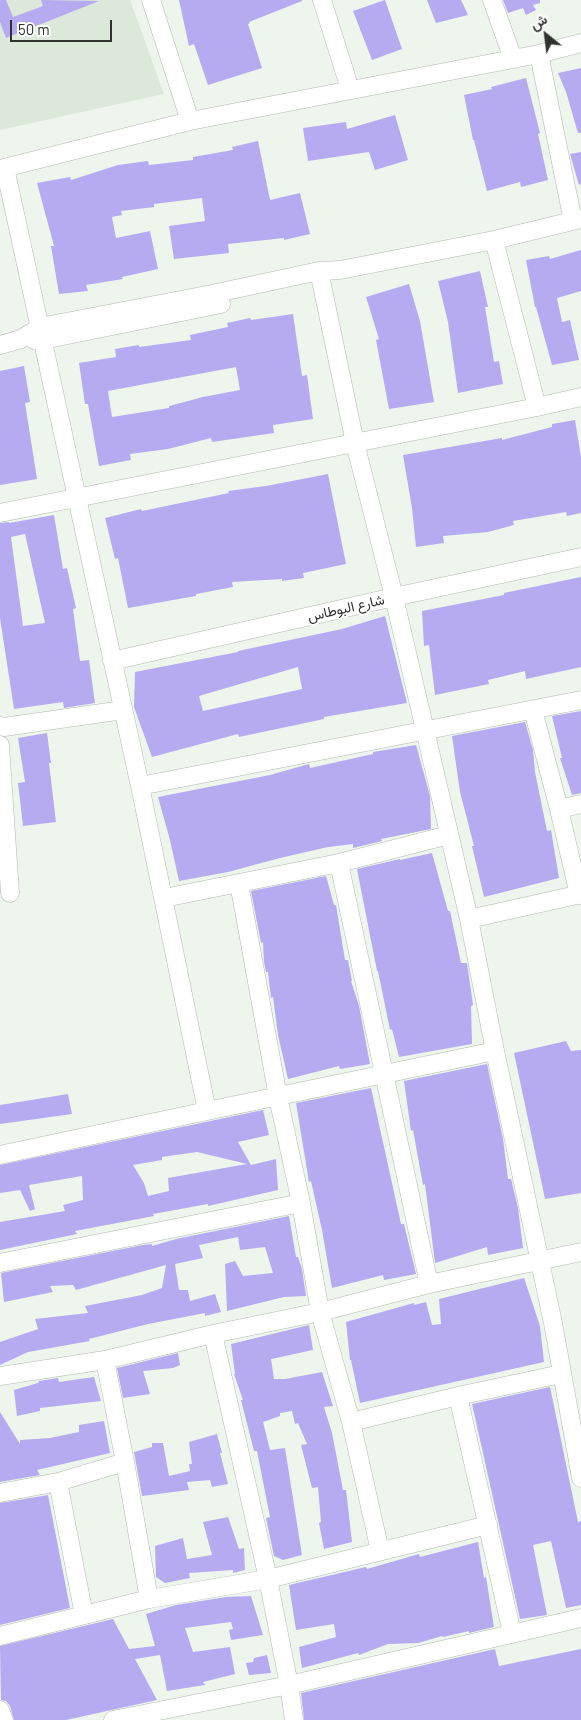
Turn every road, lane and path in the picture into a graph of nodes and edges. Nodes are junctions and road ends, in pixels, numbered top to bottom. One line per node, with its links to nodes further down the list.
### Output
1 (151, 0): 8 (street)
2 (322, 0): 7 (street)
3 (492, 0): 6 (street)
4 (581, 43): 5 (street)
5 (538, 54): 6 (street); 10 (street)
6 (513, 59): 7 (street)
7 (350, 89): 8 (street)
8 (190, 121): 9 (street)
9 (2, 168): 13 (street)
10 (577, 220): 11 (street)
11 (494, 240): 12 (street); 16 (street)
12 (320, 276): 13 (street); 17 (street)
13 (42, 334): 14 (street); 18 (street)
14 (0, 345)
15 (581, 397): 16 (street)
16 (537, 407): 17 (street)
17 (355, 443): 18 (street); 21 (street)
18 (78, 498): 19 (street); 22 (street)
19 (0, 513)
20 (581, 557): 21 (street, شارع البوطاس)
21 (394, 597): 22 (street, شارع البوطاس); 27 (street)
22 (112, 661): 24 (street)
23 (581, 700): 25 (street)
24 (123, 710): 26 (street); 29 (street)
25 (533, 710): 27 (street); 31 (street)
26 (0, 726)
27 (426, 730): 29 (street); 32 (street)
28 (0, 745): 35 (street)
29 (140, 786): 37 (street)
30 (581, 804): 31 (street)
31 (559, 809): 36 (street)
32 (449, 835): 33 (street); 38 (street)
33 (339, 863): 34 (street); 40 (street)
34 (239, 883): 37 (street); 41 (street)
35 (10, 893)
36 (580, 894): 38 (street)
37 (164, 898): 42 (street)
38 (470, 919): 39 (street)
39 (495, 1051): 40 (street); 46 (street)
40 (383, 1073): 41 (street); 48 (street)
41 (278, 1097): 42 (street); 44 (street)
42 (207, 1111): 43 (street)
43 (0, 1155)
44 (301, 1203): 47 (street); 49 (street)
45 (581, 1252): 46 (street)
46 (540, 1262): 48 (street); 52 (street)
47 (0, 1263)
48 (429, 1284): 49 (street)
49 (320, 1312): 50 (street); 55 (street)
50 (213, 1334): 51 (street); 63 (street)
51 (106, 1360): 53 (street); 57 (street)
52 (561, 1374): 54 (street); 56 (street)
53 (0, 1376)
54 (458, 1396): 55 (street); 61 (street)
55 (351, 1422): 62 (street)
56 (579, 1454): 58 (street)
57 (126, 1462): 59 (street); 64 (street)
58 (581, 1478)
59 (58, 1482): 60 (street); 65 (street)
60 (0, 1493)
61 (488, 1525): 62 (street); 67 (street)
62 (380, 1551): 63 (street)
63 (268, 1579): 64 (street); 69 (street)
64 (149, 1599): 65 (street)
65 (84, 1615): 68 (street)
66 (581, 1618): 67 (street)
67 (512, 1633): 69 (street)
68 (0, 1636)
69 (290, 1685): 72 (street); 73 (street)
70 (0, 1710): 71 (street)
71 (4, 1720)
72 (114, 1720)
73 (294, 1720)

